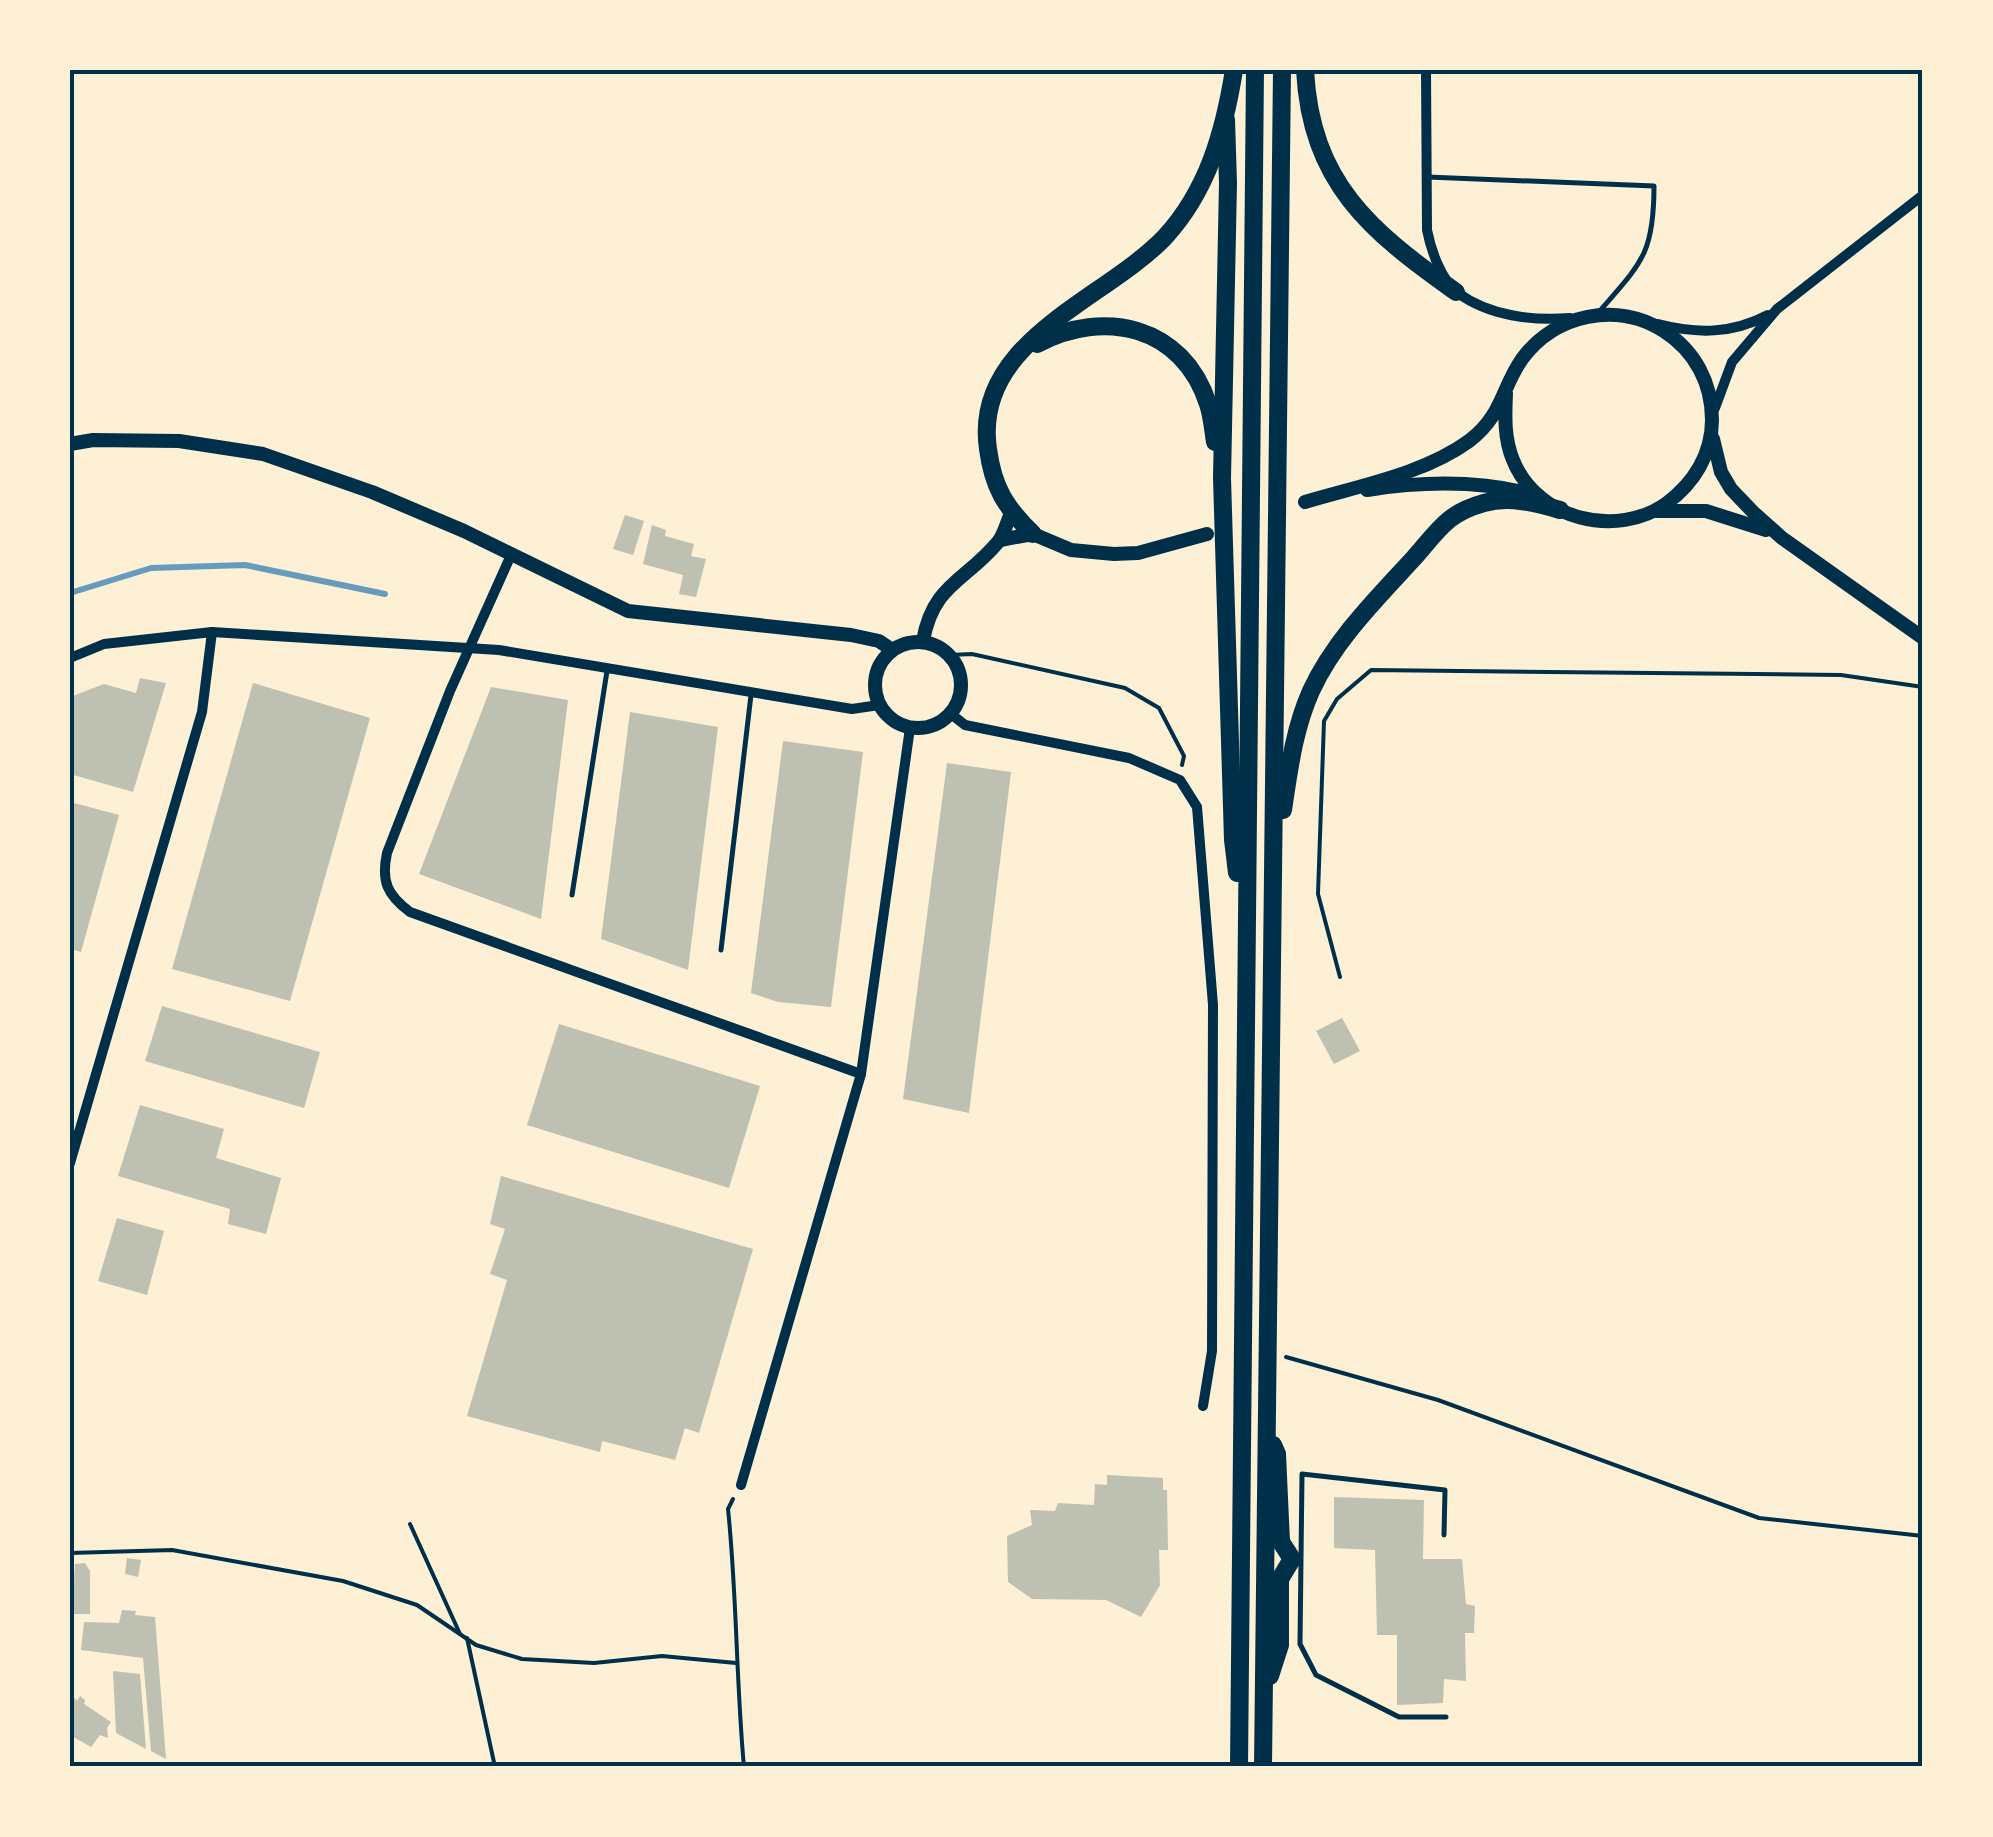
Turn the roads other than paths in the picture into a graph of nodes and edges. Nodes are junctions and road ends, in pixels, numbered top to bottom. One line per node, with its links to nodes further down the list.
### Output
1 (1234, 70): 6 (highway)
2 (1255, 70): 44 (highway)
3 (1282, 70): 41 (highway)
4 (1305, 70): 9 (highway)
5 (1426, 70): 7 (street)
6 (1226, 119): 14 (highway); 18 (highway)
7 (1427, 177): 9 (street); 11 (lane)
8 (1923, 195): 10 (street)
9 (1456, 292): 12 (street)
10 (1777, 309): 13 (street); 16 (street)
11 (1596, 316): 12 (street); 13 (street)
12 (1578, 318): 15 (street)
13 (1649, 321): 16 (street)
14 (1014, 356): 18 (highway); 24 (highway)
15 (1506, 393): 19 (street); 20 (street)
16 (1712, 426): 23 (street); 27 (street)
17 (70, 444): 29 (street)
18 (1222, 478): 44 (highway)
19 (1326, 496): 20 (street); 21 (street)
20 (1541, 496): 22 (street)
21 (1305, 502)
22 (1560, 510): 23 (street); 41 (highway)
23 (1656, 511): 27 (street)
24 (1010, 513): 25 (highway); 28 (street)
25 (1033, 534): 26 (street); 28 (street)
26 (1208, 534)
27 (1782, 538): 31 (street)
28 (1000, 540): 32 (street)
29 (511, 555): 33 (street); 34 (street)
30 (212, 632): 33 (street); 35 (street); 46 (street)
31 (1923, 638)
32 (922, 642): 34 (street); 39 (street)
33 (472, 649): 36 (street); 45 (street)
34 (892, 650): 38 (street)
35 (70, 658)
36 (607, 668): 37 (street); 42 (lane)
37 (751, 692): 38 (street); 43 (lane)
38 (879, 705): 40 (street)
39 (950, 714): 40 (street); 48 (street)
40 (910, 728): 45 (street)
41 (1274, 880): 49 (highway)
42 (572, 895)
43 (720, 950)
44 (1246, 951): 55 (highway)
45 (861, 1074): 50 (street)
46 (72, 1148): 47 (street)
47 (70, 1163)
48 (1203, 1406)
49 (1266, 1429): 52 (highway); 53 (highway)
50 (741, 1485)
51 (1444, 1535): 52 (lane)
52 (1296, 1559): 53 (highway); 54 (lane)
53 (1264, 1695): 56 (highway)
54 (1446, 1718)
55 (1239, 1767)
56 (1263, 1767)

